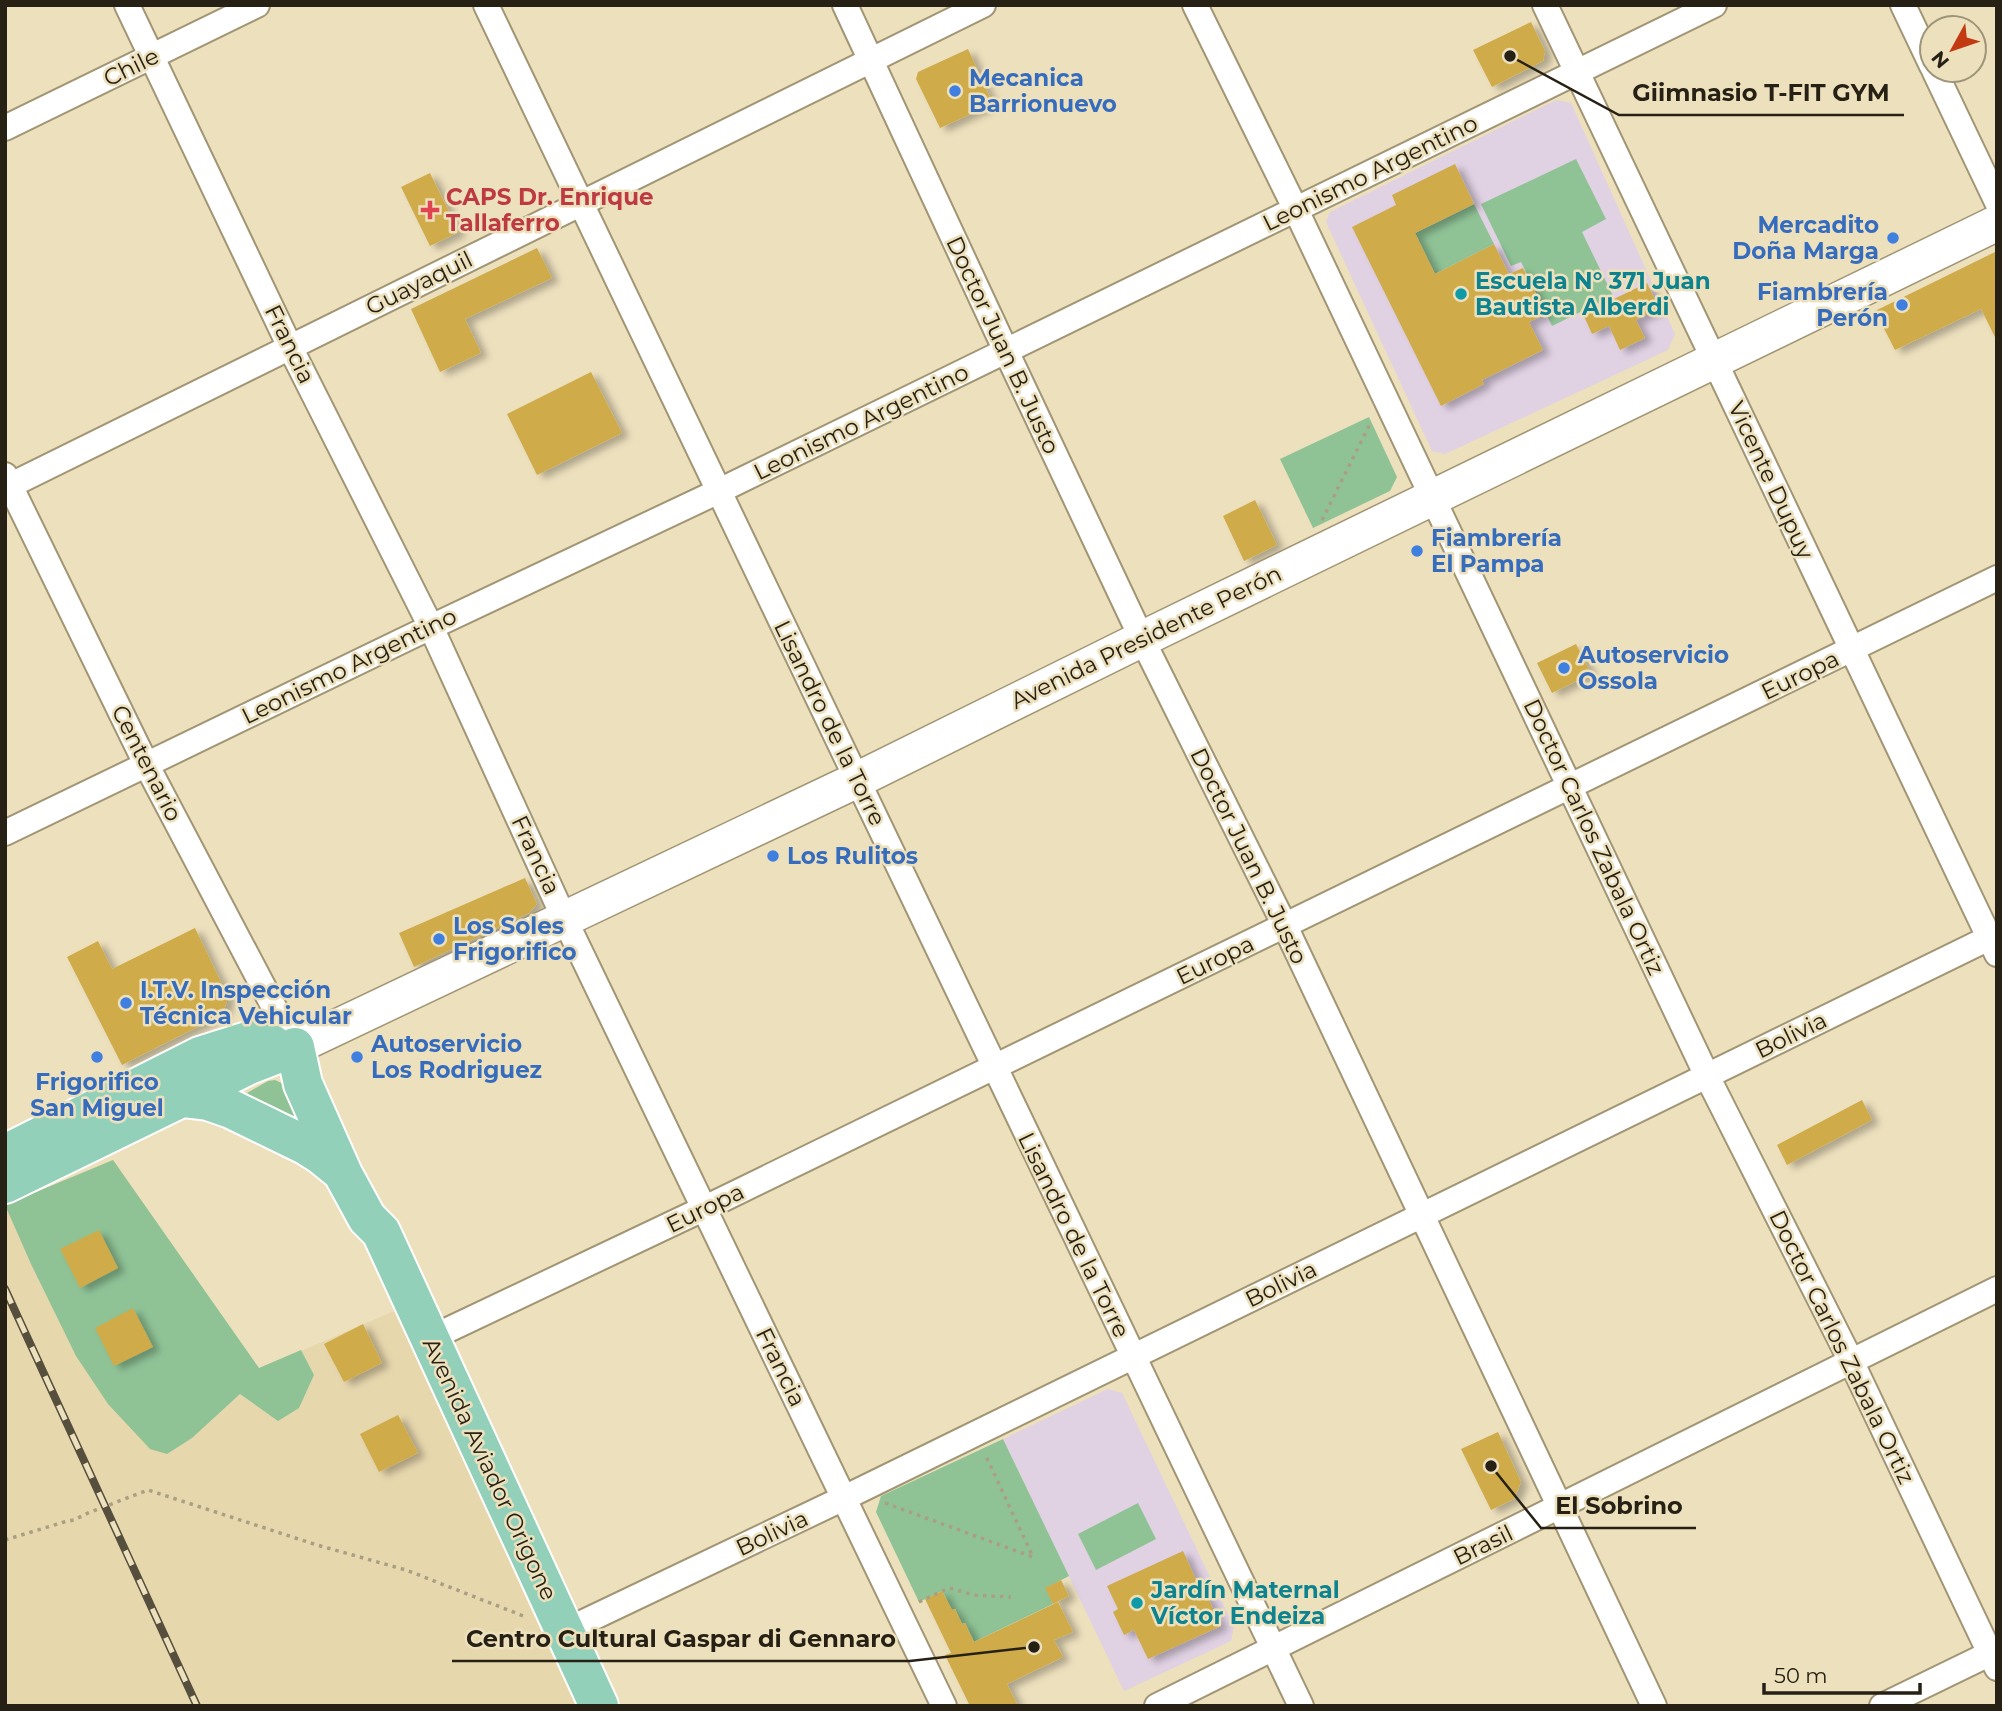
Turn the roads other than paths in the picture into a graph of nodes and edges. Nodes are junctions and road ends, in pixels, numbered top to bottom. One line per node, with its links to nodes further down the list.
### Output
1 (127, 5): 11 (street, Francia)
2 (257, 5): 11 (street, Chile)
3 (486, 5): 17 (street, Lisandro de la Torre)
4 (845, 5): 12 (street, Doctor Juan B. Justo)
5 (983, 5): 12 (street, Guayaquil)
6 (1195, 5): 18 (street, Doctor Carlos Zabala Ortiz)
7 (1545, 5): 13 (street, Vicente Dupuy)
8 (1714, 5): 13 (street, Leonismo Argentino)
9 (1903, 5): 10 (street)
10 (1918, 36)
11 (151, 57): 15 (street, Chile); 20 (street, Francia)
12 (872, 61): 17 (street, Guayaquil); 21 (street, Doctor Juan B. Justo)
13 (1577, 72): 18 (street, Leonismo Argentino); 22 (street, Vicente Dupuy)
14 (1941, 84): 16 (street)
15 (5, 128)
16 (1997, 202)
17 (581, 203): 20 (street, Guayaquil); 24 (street, Lisandro de la Torre)
18 (1296, 210): 21 (street, Leonismo Argentino); 25 (street, Doctor Carlos Zabala Ortiz)
19 (1997, 223): 22 (main road, Avenida Presidente Perón)
20 (290, 347): 23 (street, Guayaquil); 27 (street, Francia)
21 (1006, 351): 24 (street, Leonismo Argentino); 28 (street, Doctor Juan B. Justo)
22 (1714, 360): 25 (main road, Avenida Presidente Perón); 29 (street, Vicente Dupuy)
23 (7, 483): 30 (street, Centenario)
24 (719, 491): 27 (street, Leonismo Argentino); 31 (street, Lisandro de la Torre)
25 (1432, 497): 28 (main road, Avenida Presidente Perón); 32 (street, Doctor Carlos Zabala Ortiz)
26 (1997, 578): 29 (street, Europa)
27 (431, 627): 30 (street, Leonismo Argentino); 34 (street, Francia)
28 (1142, 639): 31 (main road, Avenida Presidente Perón); 35 (street, Doctor Juan B. Justo)
29 (1852, 649): 32 (street, Europa); 36 (street, Vicente Dupuy)
30 (146, 765): 33 (street, Leonismo Argentino); 37 (street, Centenario)
31 (857, 779): 34 (main road, Avenida Presidente Perón); 38 (street, Lisandro de la Torre)
32 (1570, 787): 35 (street, Europa); 39 (street, Doctor Carlos Zabala Ortiz)
33 (5, 833)
34 (564, 918): 37 (main road, Avenida Presidente Perón); 44 (street, Francia)
35 (1284, 926): 38 (street, Europa); 45 (street, Doctor Juan B. Justo)
36 (1994, 942): 39 (street, Bolivia)
37 (295, 1047): 40 (main road, Avenida Presidente Perón); 41 (main road); 42 (main road, Avenida Aviador Origone); 46 (main road, Avenida Aviador Origone)
38 (994, 1067): 44 (street, Europa); 49 (street, Lisandro de la Torre)
39 (1707, 1076): 45 (street, Bolivia); 50 (street, Doctor Carlos Zabala Ortiz)
40 (182, 1098): 42 (main road); 43 (main road, Avenida Presidente Perón)
41 (5, 1154)
42 (344, 1174): 46 (main road, Avenida Aviador Origone)
43 (5, 1184)
44 (705, 1208): 48 (street, Europa); 51 (street, Francia)
45 (1422, 1215): 49 (street, Bolivia); 52 (street, Doctor Juan B. Justo)
46 (381, 1232): 48 (main road, Avenida Aviador Origone)
47 (1997, 1289): 50 (street, Brasil)
48 (431, 1338): 53 (main road, Avenida Aviador Origone)
49 (1133, 1357): 51 (street, Bolivia); 54 (street, Lisandro de la Torre)
50 (1851, 1361): 52 (street, Brasil); 55 (street, Doctor Carlos Zabala Ortiz)
51 (844, 1498): 53 (street, Bolivia); 57 (street, Francia)
52 (1561, 1506): 54 (street, Brasil); 60 (street, Doctor Juan B. Justo)
53 (565, 1631): 56 (main road, Avenida Aviador Origone)
54 (1272, 1648): 58 (street, Brasil); 59 (street, Lisandro de la Torre)
55 (1995, 1657): 61 (street)
56 (599, 1706)
57 (944, 1706)
58 (1157, 1706)
59 (1301, 1706)
60 (1654, 1706)
61 (1882, 1706)

